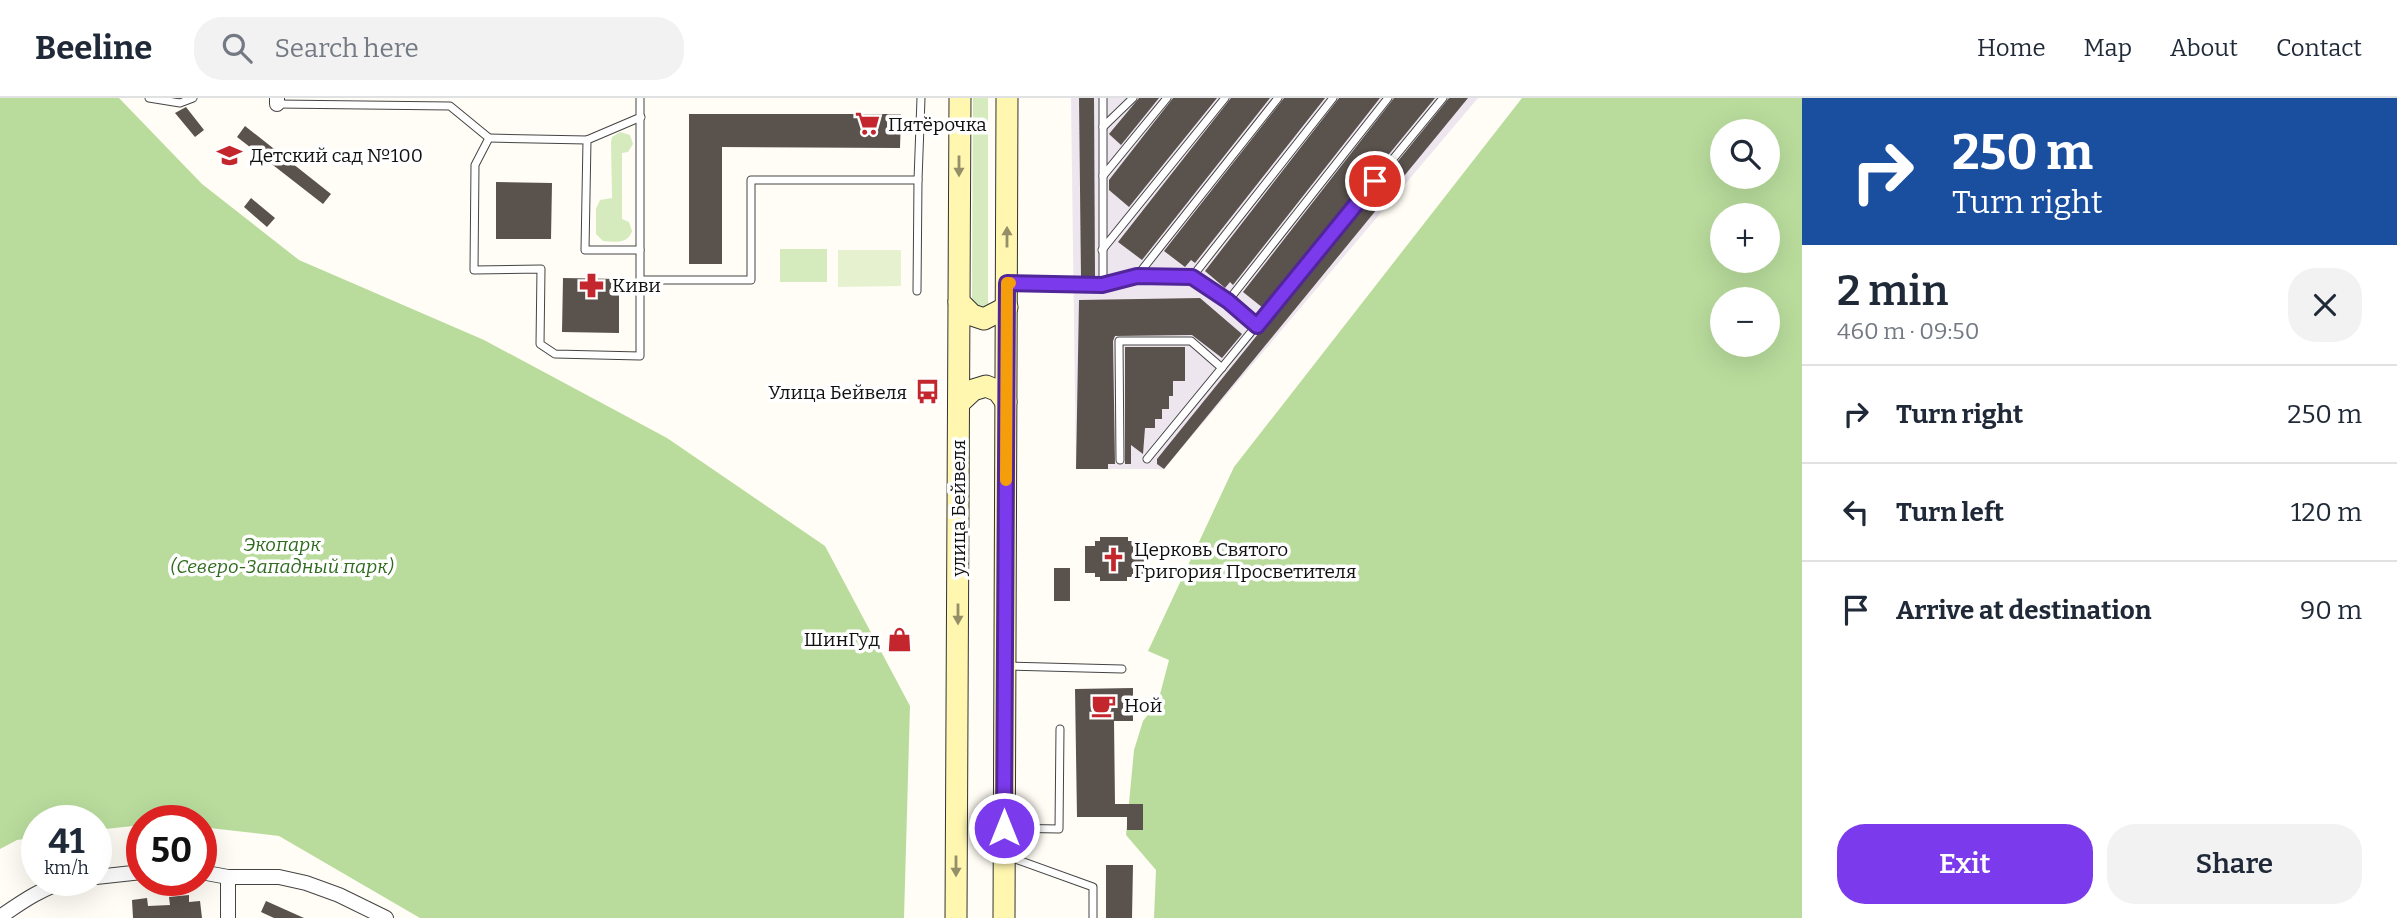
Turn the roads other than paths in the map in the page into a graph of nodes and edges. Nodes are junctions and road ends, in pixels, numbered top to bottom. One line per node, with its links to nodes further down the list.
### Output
1 (149, 98): 2 (lane)
2 (193, 98)
3 (640, 98): 17 (lane)
4 (921, 98): 22 (lane)
5 (960, 98): 32 (main road, улица Бейвеля, one-way to 32)
6 (1007, 98): 28 (main road, one-way to 6)
7 (1103, 98): 18 (lane)
8 (1133, 98): 18 (lane)
9 (1167, 98): 21 (lane)
10 (1225, 98): 24 (lane)
11 (1279, 98): 25 (lane)
12 (1333, 98): 26 (lane)
13 (1388, 98): 31 (lane)
14 (1443, 98): 34 (lane)
15 (277, 101): 16 (lane)
16 (450, 102): 19 (lane)
17 (641, 117): 20 (lane); 23 (lane)
18 (1102, 127): 21 (lane)
19 (489, 138): 20 (lane); 27 (lane)
20 (587, 140): 23 (lane)
21 (1102, 177): 24 (lane)
22 (918, 180): 27 (lane); 30 (lane)
23 (640, 250): 27 (lane)
24 (1102, 250): 29 (lane)
25 (1137, 276): 26 (lane); 29 (lane)
26 (1192, 277): 31 (lane)
27 (640, 280)
28 (1007, 283): 29 (lane); 33 (main road)
29 (1102, 285)
30 (917, 291)
31 (1228, 301): 34 (lane)
32 (959, 302): 33 (main road); 36 (main road, улица Бейвеля)
33 (1007, 307): 37 (main road)
34 (1257, 326): 35 (lane)
35 (1222, 368): 38 (lane); 39 (lane)
36 (959, 402): 37 (main road); 51 (main road, улица Бейвеля, one-way to 51)
37 (1006, 402): 40 (main road)
38 (1147, 459)
39 (1119, 460)
40 (1005, 666): 41 (lane); 43 (main road)
41 (1122, 669)
42 (1060, 729): 43 (lane)
43 (1004, 828): 44 (main road)
44 (1004, 855): 52 (main road); 53 (lane)
45 (217, 875): 46 (street)
46 (228, 877): 49 (street); 50 (street)
47 (30, 896): 48 (street)
48 (0, 917)
49 (228, 918)
50 (386, 918)
51 (956, 918)
52 (1004, 918)
53 (1093, 918)

